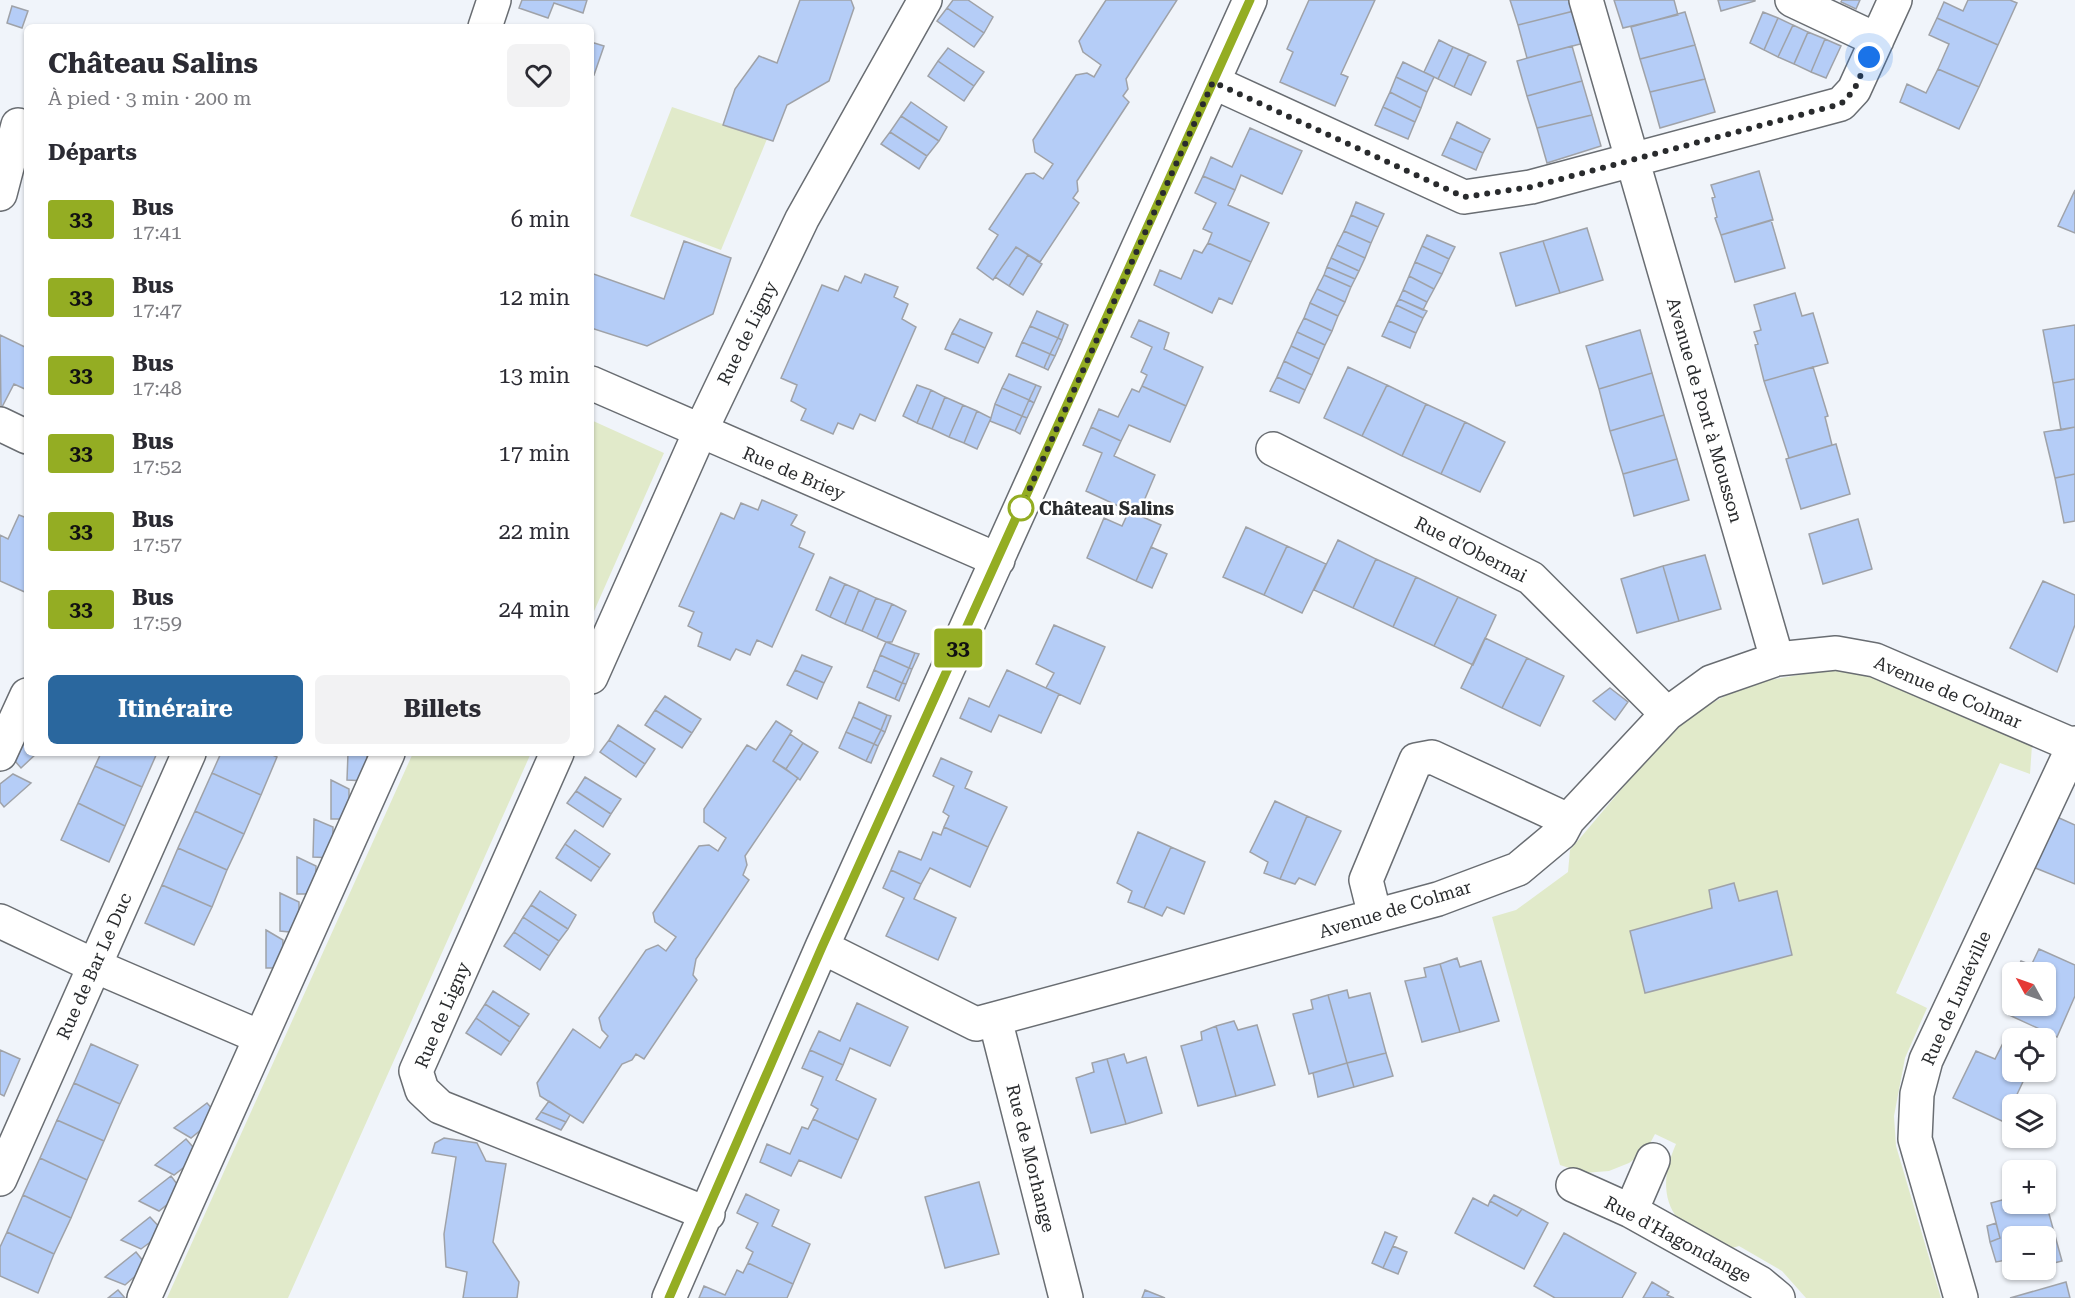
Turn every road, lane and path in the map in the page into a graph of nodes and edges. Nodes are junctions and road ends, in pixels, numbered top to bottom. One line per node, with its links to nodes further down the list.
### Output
1 (494, 0): 7 (street)
2 (925, 0): 15 (street, Rue de Ligny)
3 (1250, 0): 9 (street)
4 (1586, 0): 11 (street, Avenue de Pont à Mousson)
5 (1792, 0): 8 (street)
6 (1895, 0): 8 (street)
7 (486, 24)
8 (1877, 40): 11 (street)
9 (1213, 82): 11 (street); 18 (street)
10 (15, 124): 12 (street)
11 (1633, 161): 19 (street, Avenue de Pont à Mousson)
12 (0, 194)
13 (594, 384): 15 (street, Rue de Briey)
14 (0, 424): 16 (street)
15 (700, 432): 18 (street, Rue de Briey); 20 (street, Rue de Ligny)
16 (24, 436)
17 (1273, 449): 22 (street, Rue d'Obernai)
18 (998, 560): 31 (street)
19 (1777, 659): 22 (street, Avenue de Colmar); 23 (street, Avenue de Colmar)
20 (594, 670)
21 (24, 701): 24 (street)
22 (1667, 714): 28 (street, Avenue de Colmar)
23 (2075, 745): 44 (street, Rue de Lunéville)
24 (0, 753)
25 (188, 756): 32 (street, Rue de Bar Le Duc)
26 (387, 756): 34 (street)
27 (556, 756): 39 (street, Rue de Ligny)
28 (1568, 820): 29 (street, Avenue de Colmar); 29 (street)
29 (1375, 916): 33 (street, Avenue de Colmar)
30 (0, 921): 32 (street)
31 (822, 947): 33 (street, Avenue de Colmar); 39 (street)
32 (94, 966): 34 (street); 36 (street, Rue de Bar Le Duc)
33 (995, 1018): 42 (street, Rue de Morhange)
34 (260, 1037): 40 (street)
35 (1653, 1160): 38 (street)
36 (0, 1179)
37 (1573, 1185): 38 (street, Rue d'Hagondange)
38 (1631, 1211): 43 (street, Rue d'Hagondange)
39 (708, 1214): 41 (street)
40 (144, 1298)
41 (669, 1298)
42 (1066, 1298)
43 (1778, 1298)
44 (1961, 1298)

